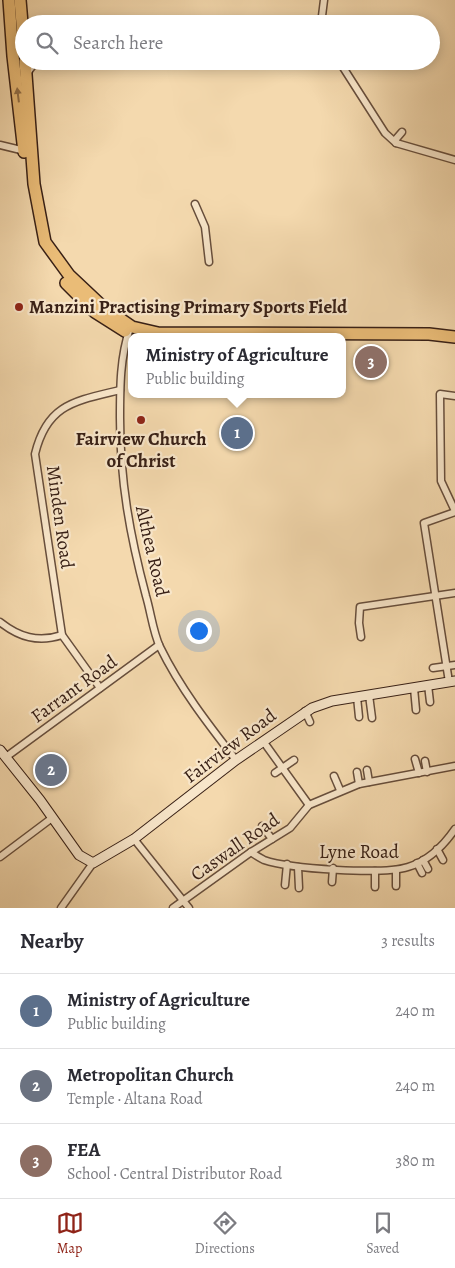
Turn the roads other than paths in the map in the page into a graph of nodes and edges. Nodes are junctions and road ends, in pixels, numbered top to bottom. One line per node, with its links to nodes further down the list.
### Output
1 (9, 0): 4 (highway)
2 (324, 0): 3 (street)
3 (322, 15)
4 (15, 37)
5 (19, 70): 13 (highway, one-way to 5)
6 (26, 70): 9 (highway)
7 (30, 70): 9 (street)
8 (345, 70): 11 (street)
9 (26, 76): 13 (highway)
10 (402, 132): 11 (street)
11 (396, 143): 14 (street)
12 (0, 145): 13 (street)
13 (28, 151): 17 (highway)
14 (455, 160)
15 (195, 204): 16 (street)
16 (209, 262)
17 (130, 329): 18 (street, Althea Road); 19 (highway); 20 (highway)
18 (129, 333)
19 (136, 333)
20 (158, 333)
21 (346, 334): 23 (highway)
22 (128, 336): 26 (street, Althea Road)
23 (455, 337)
24 (346, 340): 25 (highway)
25 (455, 345)
26 (120, 390): 32 (street, Minden Road); 34 (street, Althea Road)
27 (455, 396): 28 (street)
28 (455, 512): 30 (street)
29 (455, 593): 30 (street)
30 (436, 597): 33 (street); 36 (street)
31 (0, 622): 32 (street)
32 (62, 635): 40 (street, Minden Road)
33 (361, 637)
34 (159, 645): 40 (street, Farrant Road); 53 (street, Althea Road)
35 (455, 665): 36 (street)
36 (446, 666): 37 (street); 38 (street)
37 (433, 668)
38 (452, 682): 39 (main road, Fairview Road)
39 (428, 686): 41 (main road, Fairview Road); 44 (street)
40 (100, 688): 51 (street, Farrant Road)
41 (414, 688): 42 (main road, Fairview Road); 45 (street)
42 (368, 696): 43 (main road, Fairview Road); 48 (street)
43 (357, 697): 46 (main road, Fairview Road); 47 (street)
44 (430, 702)
45 (416, 710)
46 (305, 711): 49 (street); 50 (main road, Fairview Road)
47 (359, 717)
48 (372, 718)
49 (310, 722)
50 (263, 741): 53 (main road, Fairview Road); 57 (street)
51 (3, 754): 70 (main road)
52 (415, 759): 62 (street)
53 (236, 760): 73 (main road, Fairview Road)
54 (294, 760): 57 (street)
55 (424, 761): 60 (street)
56 (455, 766): 60 (street)
57 (281, 768): 61 (street); 66 (street)
58 (367, 770): 64 (street)
59 (357, 772): 65 (street)
60 (427, 772): 62 (street)
61 (276, 773)
62 (419, 773): 64 (street)
63 (334, 776): 67 (street)
64 (369, 782): 65 (street)
65 (359, 784): 67 (street)
66 (295, 786): 68 (street); 69 (street)
67 (340, 790): 69 (street)
68 (290, 794)
69 (309, 805): 74 (street, Caswall Road)
70 (52, 818): 77 (street); 80 (main road)
71 (262, 826): 74 (street)
72 (455, 829): 75 (street, Lyne Road)
73 (134, 839): 80 (main road, Fairview Road); 93 (street)
74 (272, 839): 76 (street, Caswall Road)
75 (438, 849): 78 (street); 79 (street, Lyne Road)
76 (251, 852): 81 (street, Lyne Road); 93 (street, Caswall Road)
77 (0, 857)
78 (443, 860)
79 (420, 862): 84 (street); 85 (street, Lyne Road); 87 (street)
80 (93, 863): 94 (street, Fairview Road)
81 (287, 864): 82 (street, Lyne Road); 89 (street)
82 (298, 867): 83 (street, Lyne Road); 92 (street)
83 (333, 868): 86 (street, Lyne Road); 88 (street)
84 (428, 869)
85 (396, 870): 86 (street, Lyne Road); 90 (street)
86 (375, 871): 91 (street)
87 (422, 873)
88 (332, 882)
89 (285, 885)
90 (396, 886)
91 (375, 887)
92 (300, 888)
93 (184, 900): 95 (street, Caswall Road); 96 (street)
94 (61, 908)
95 (173, 908)
96 (189, 908)

